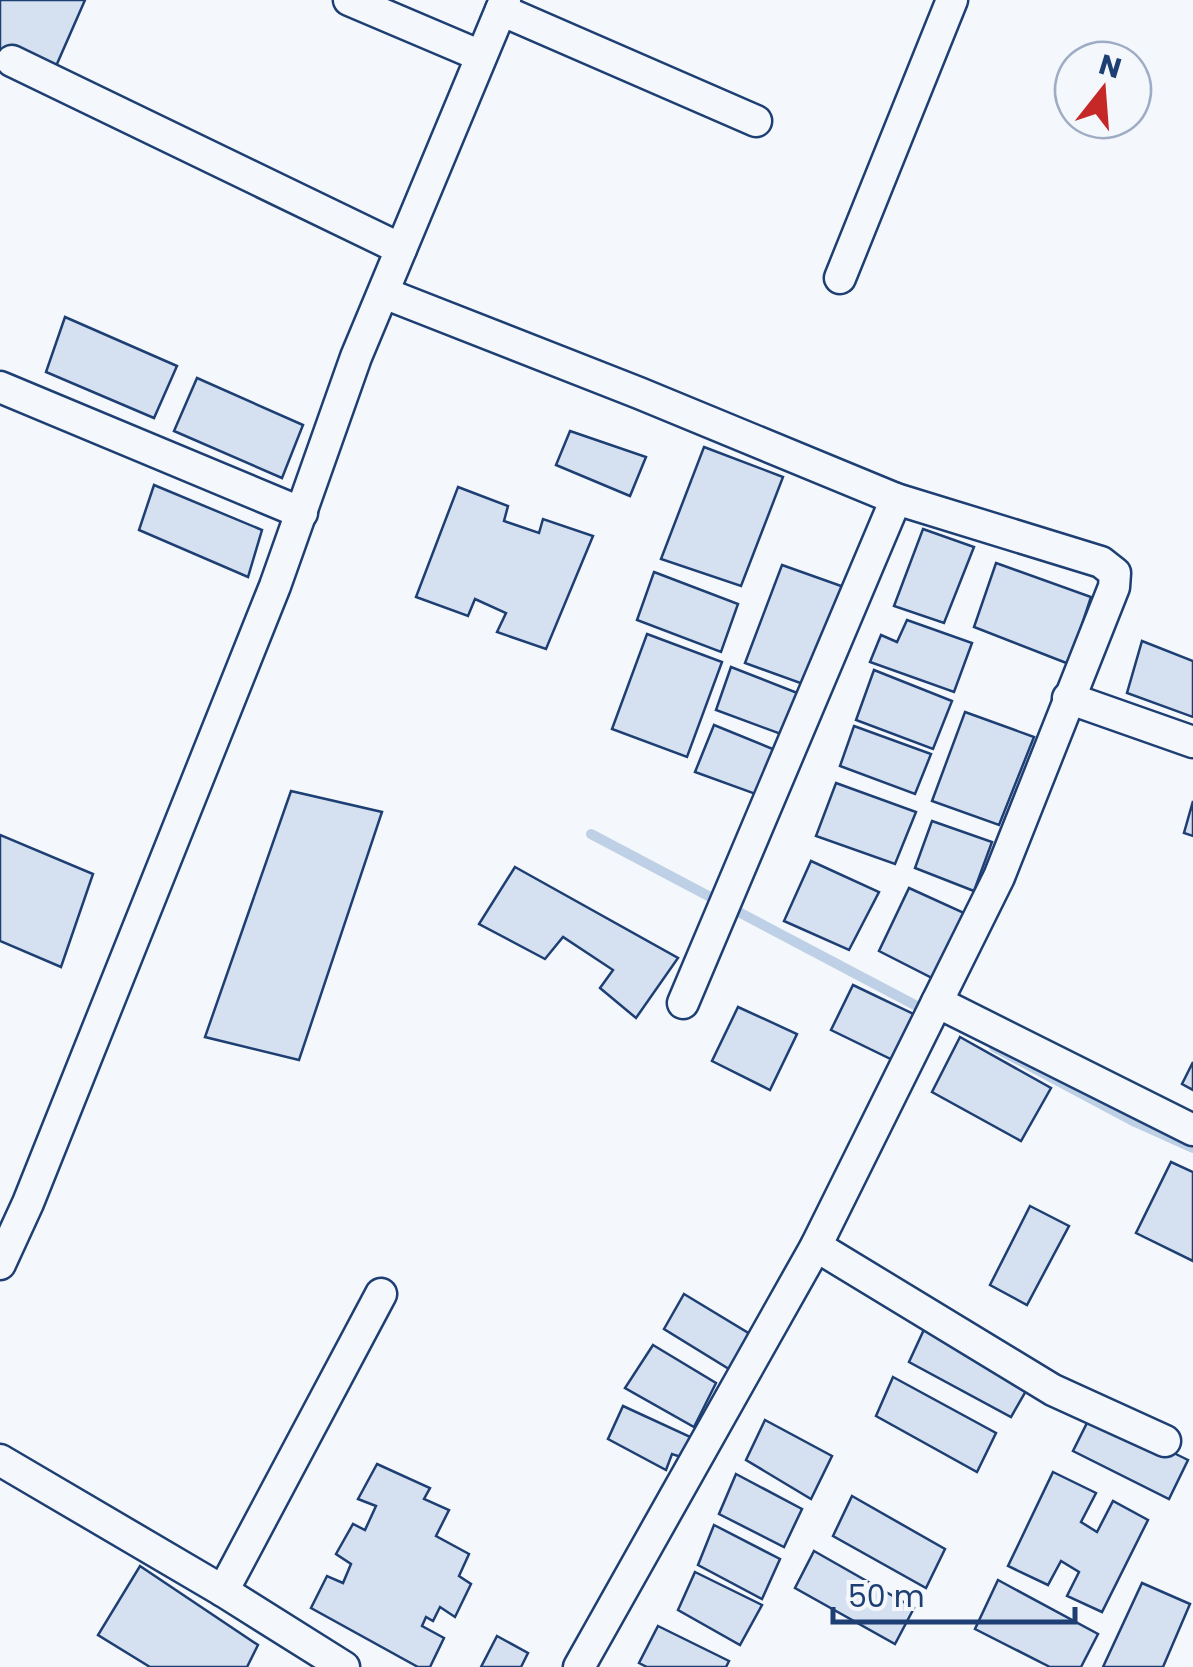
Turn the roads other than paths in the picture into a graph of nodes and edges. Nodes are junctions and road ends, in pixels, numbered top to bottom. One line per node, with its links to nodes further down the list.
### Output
1 (349, 0): 4 (street)
2 (952, 0): 8 (street)
3 (503, 5): 4 (street); 6 (street)
4 (480, 56): 7 (street)
5 (12, 61): 7 (street)
6 (756, 121)
7 (401, 248): 9 (street)
8 (840, 278)
9 (384, 292): 11 (street); 12 (street)
10 (0, 387): 12 (street)
11 (896, 498): 13 (street); 16 (street)
12 (302, 513): 18 (street)
13 (1068, 698): 14 (street); 15 (street)
14 (1193, 742)
15 (937, 1002): 17 (street); 19 (street)
16 (683, 1003)
17 (1193, 1130)
18 (14, 1197): 20 (street)
19 (816, 1246): 22 (street); 26 (street)
20 (0, 1264)
21 (381, 1294): 24 (street)
22 (1166, 1442)
23 (0, 1460): 24 (street)
24 (222, 1591): 25 (street)
25 (344, 1667)
26 (579, 1667)

